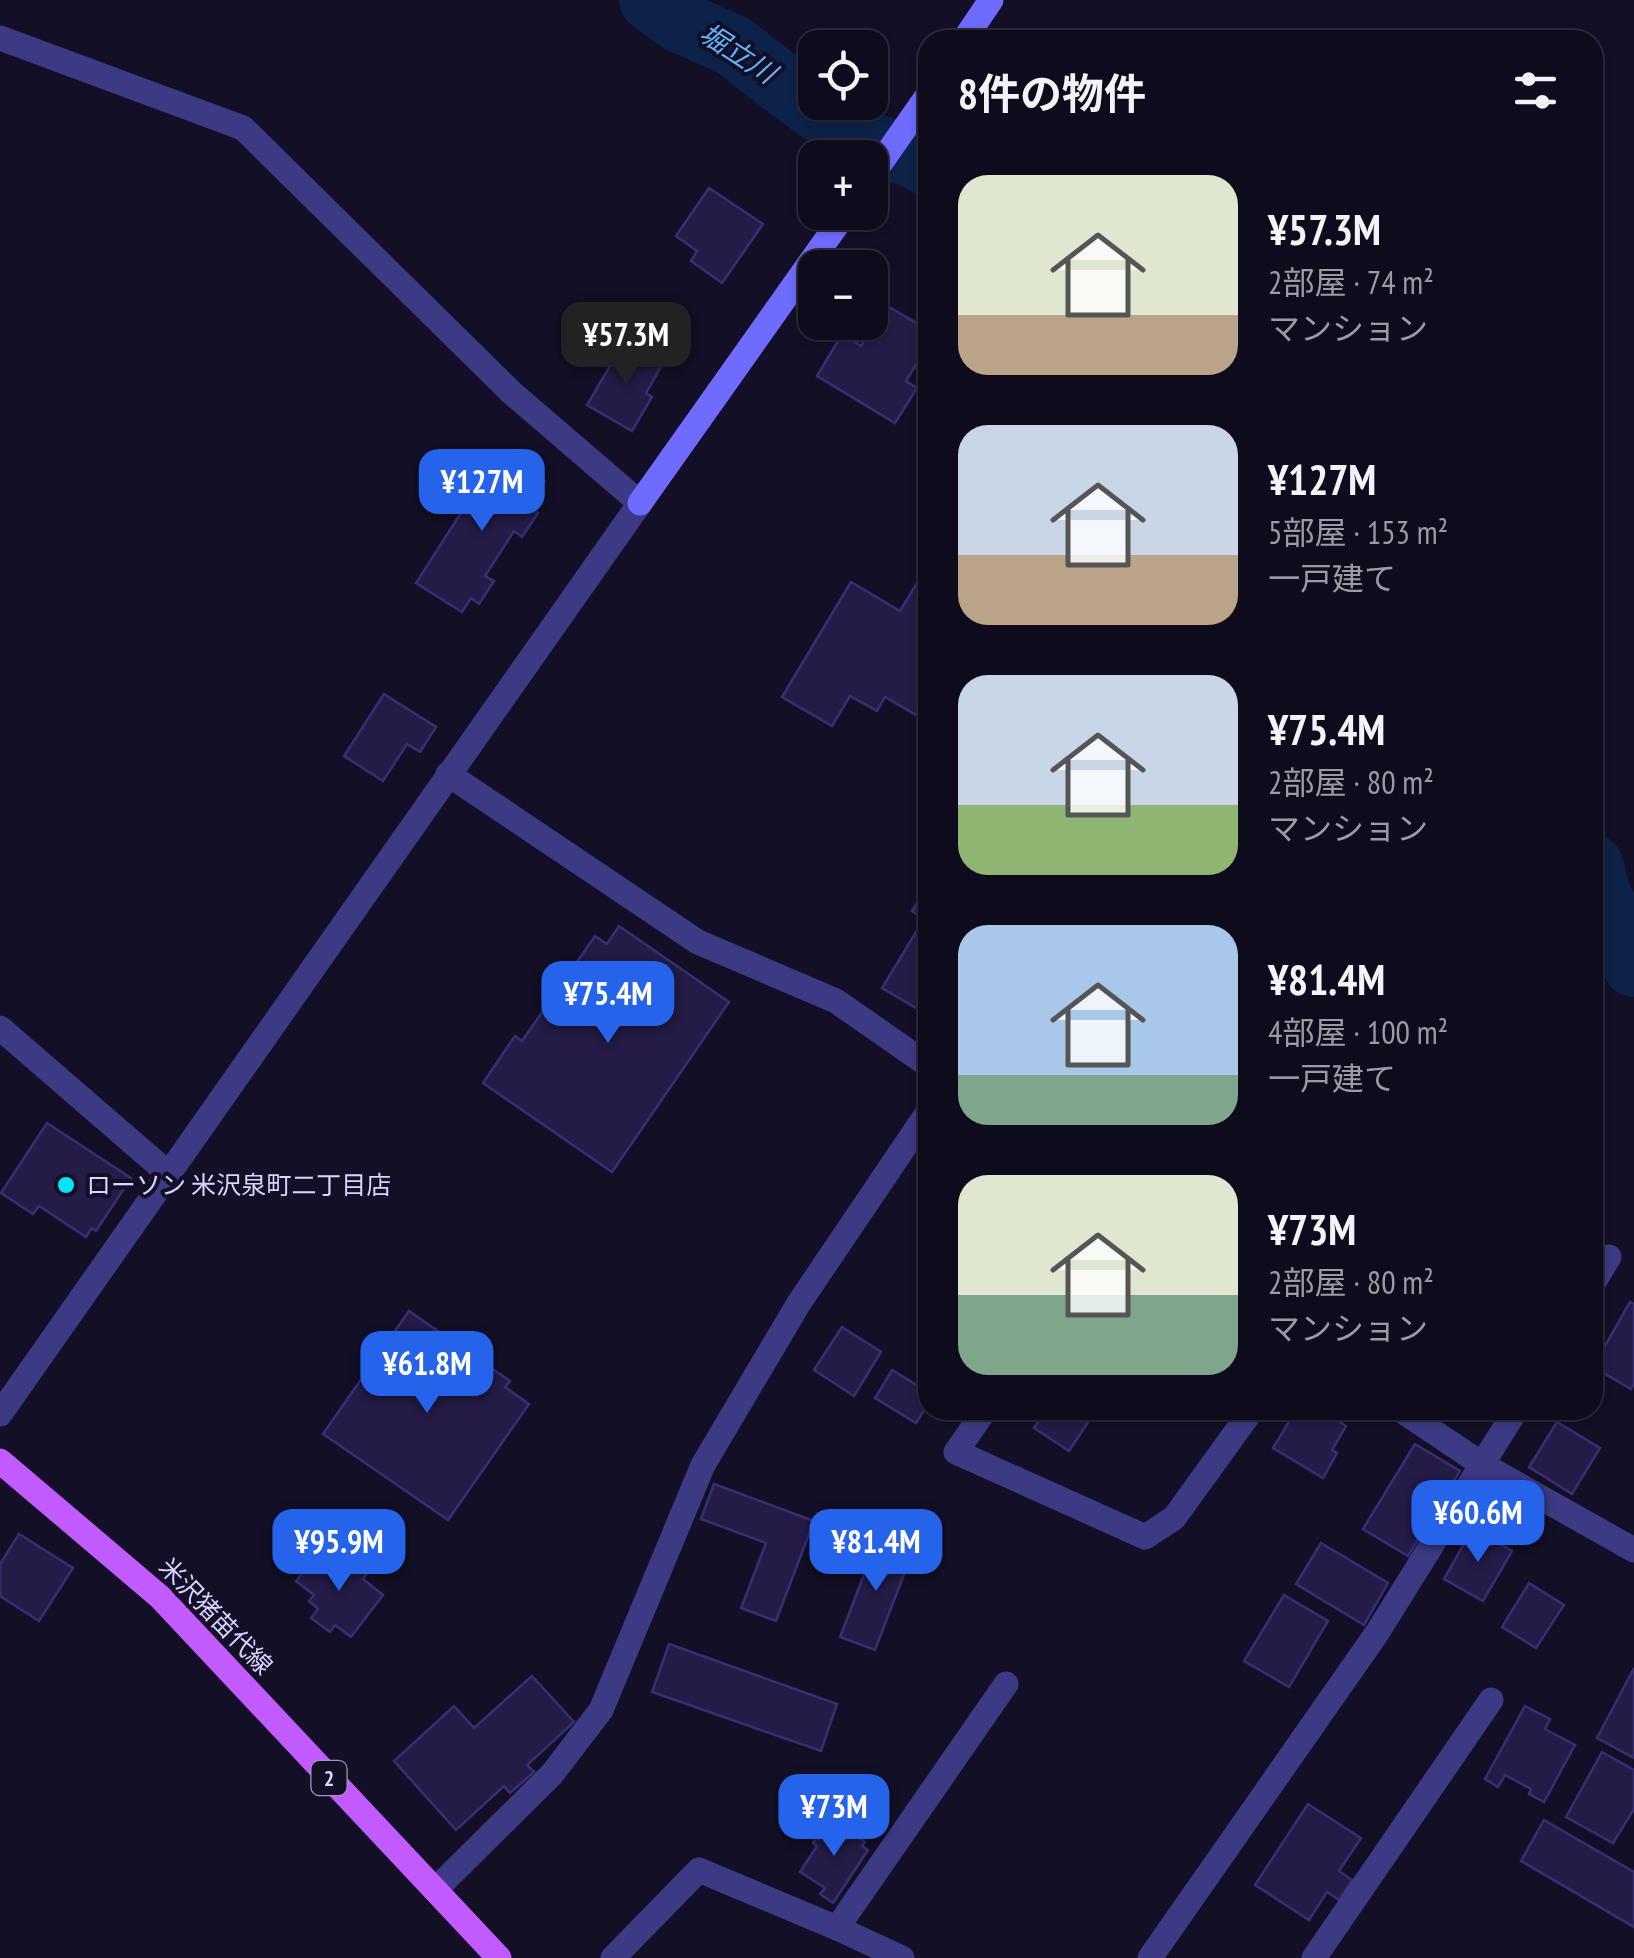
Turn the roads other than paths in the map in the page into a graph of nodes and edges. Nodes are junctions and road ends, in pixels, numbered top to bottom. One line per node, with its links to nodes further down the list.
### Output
1 (991, 0): 2 (street)
2 (971, 30)
3 (0, 38): 7 (street)
4 (918, 108): 5 (street)
5 (888, 152)
6 (835, 230): 7 (street)
7 (640, 504): 8 (street)
8 (448, 774): 10 (street); 12 (street)
9 (0, 1028): 12 (street)
10 (918, 1058)
11 (918, 1127): 25 (street)
12 (170, 1175): 15 (street)
13 (1610, 1257): 14 (street)
14 (1603, 1268)
15 (0, 1414)
16 (979, 1420): 17 (street)
17 (1245, 1420)
18 (1417, 1420): 21 (street)
19 (1510, 1420): 21 (street)
20 (0, 1461): 25 (main road, 米沢猪苗代線 / 2)
21 (1483, 1464): 22 (street); 27 (street)
22 (1634, 1550)
23 (1006, 1684): 26 (street)
24 (1491, 1700): 31 (street)
25 (435, 1890): 28 (main road, 米沢猪苗代線 / 2)
26 (837, 1928): 29 (street); 30 (street)
27 (1154, 1957)
28 (499, 1958)
29 (613, 1958)
30 (902, 1958)
31 (1314, 1958)

